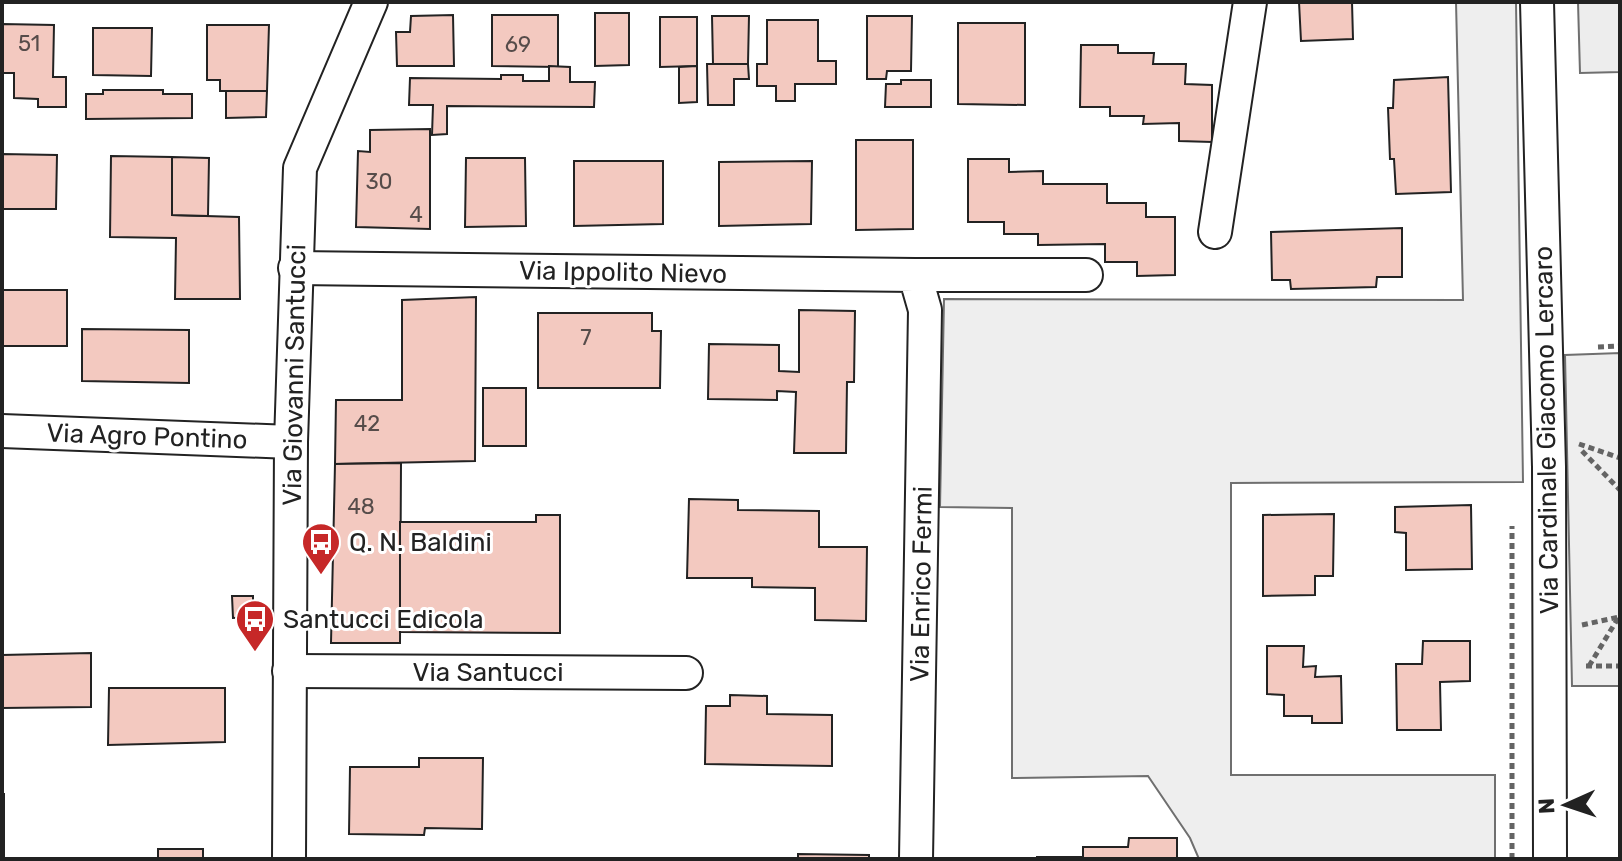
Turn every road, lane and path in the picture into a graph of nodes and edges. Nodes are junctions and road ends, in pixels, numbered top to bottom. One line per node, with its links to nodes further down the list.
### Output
1 (371, 2): 5 (street, Via Giovanni Santucci)
2 (1250, 2): 4 (street)
3 (1537, 2): 23 (street, Via Cardinale Giacomo Lercaro)
4 (1215, 232)
5 (295, 268): 6 (street, Via Ippolito Nievo); 11 (street, Via Giovanni Santucci)
6 (915, 275): 7 (street); 22 (street, Via Enrico Fermi)
7 (1086, 275)
8 (1620, 346): 9 (path)
9 (1598, 347)
10 (2, 431): 11 (street, Via Agro Pontino)
11 (291, 442): 19 (street, Via Giovanni Santucci)
12 (1620, 458): 13 (path)
13 (1620, 490)
14 (1619, 616): 15 (path); 17 (path)
15 (1576, 627)
16 (1577, 666): 17 (path)
17 (1589, 666): 18 (path)
18 (1620, 666)
19 (289, 671): 20 (street, Via Santucci); 21 (street, Via Giovanni Santucci)
20 (686, 673)
21 (289, 859)
22 (916, 859)
23 (1550, 859)

